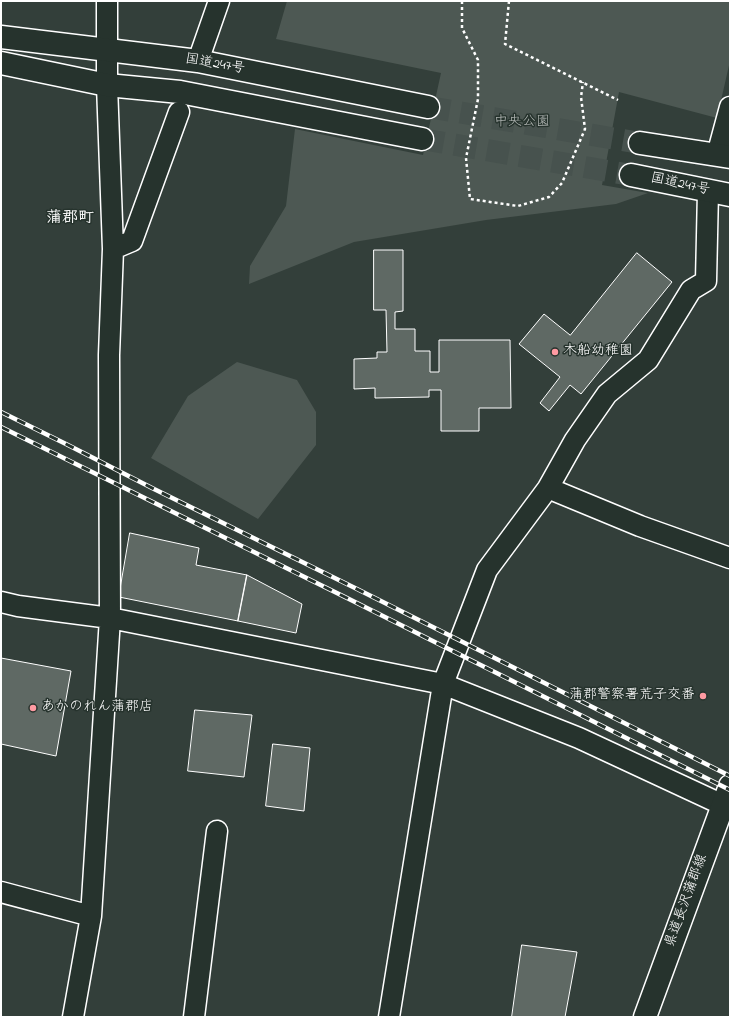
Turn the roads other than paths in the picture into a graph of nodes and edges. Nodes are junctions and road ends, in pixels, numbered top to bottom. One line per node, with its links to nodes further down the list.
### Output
1 (107, 1): 4 (street)
2 (219, 1): 5 (street)
3 (1, 37): 4 (main road, 国道247号)
4 (107, 49): 5 (main road, 国道247号); 7 (street)
5 (198, 61): 8 (main road, 国道247号)
6 (1, 63): 7 (main road)
7 (107, 85): 11 (main road); 17 (street)
8 (428, 107)
9 (730, 107): 13 (street)
10 (179, 112): 17 (street)
11 (422, 139)
12 (640, 143): 13 (main road)
13 (723, 156)
14 (631, 175): 15 (main road, 国道247号)
15 (708, 191): 16 (main road, 国道247号); 18 (street)
16 (730, 195)
17 (113, 249): 21 (street)
18 (548, 488): 19 (street); 22 (street)
19 (730, 558)
20 (1, 602): 21 (street)
21 (110, 618): 22 (street); 26 (street)
22 (443, 684): 23 (street); 29 (street)
23 (727, 795): 30 (main road, 県道長沢蒲郡線)
24 (218, 831): 28 (street)
25 (1, 892): 26 (street)
26 (91, 916): 27 (street)
27 (73, 1017)
28 (194, 1017)
29 (389, 1017)
30 (645, 1017)

